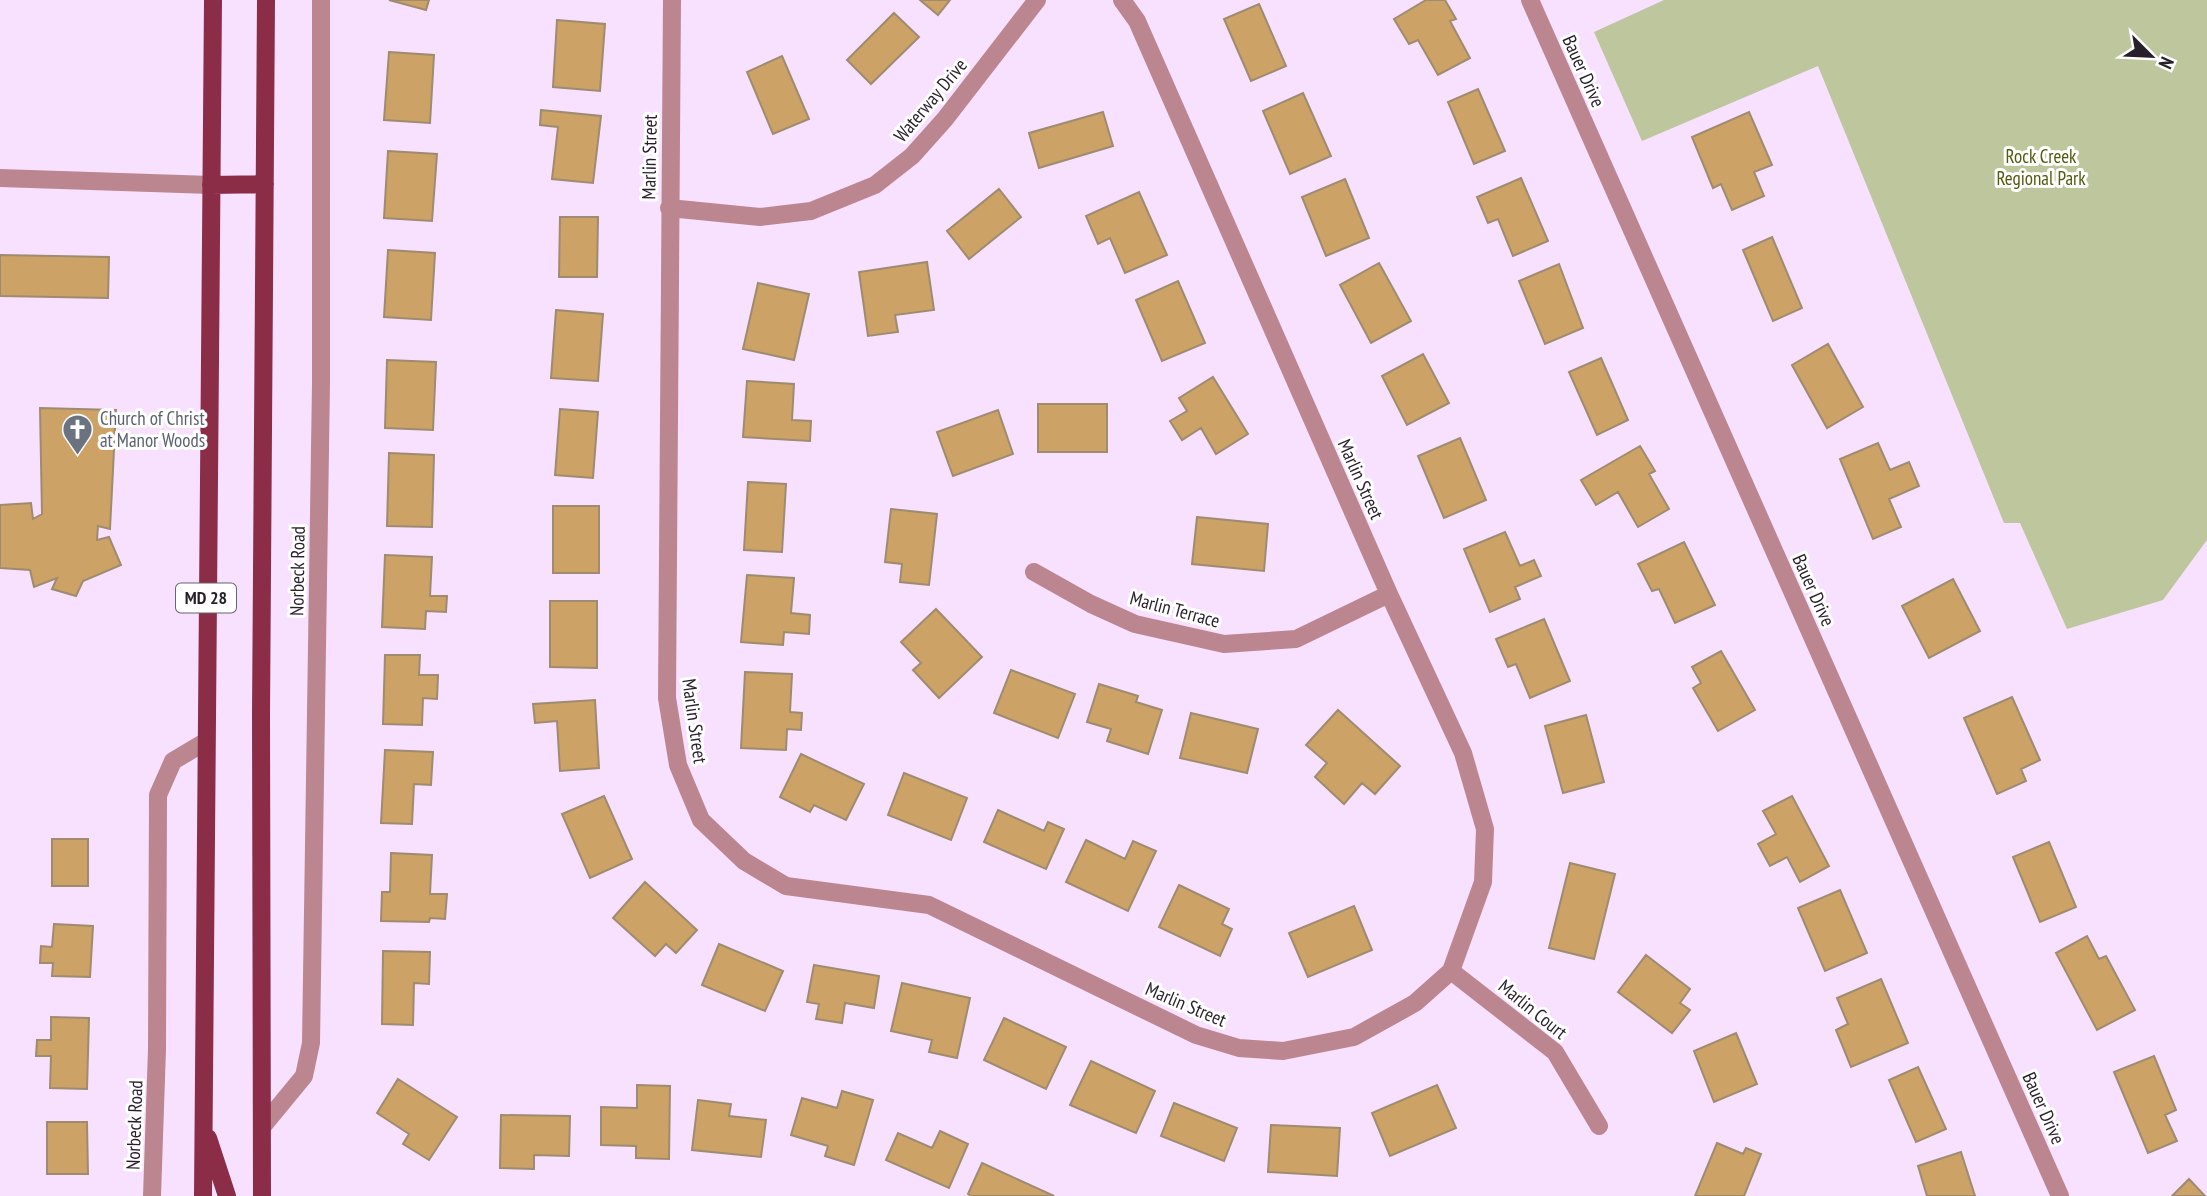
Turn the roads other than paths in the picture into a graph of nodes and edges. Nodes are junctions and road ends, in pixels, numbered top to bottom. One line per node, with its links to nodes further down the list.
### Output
1 (213, 0): 10 (main road, MD 28)
2 (266, 0): 9 (main road, Norbeck Road / MD 28)
3 (321, 0): 18 (street, Norbeck Road)
4 (672, 0): 11 (street, Marlin Street)
5 (1037, 0): 11 (street, Waterway Drive)
6 (1122, 0): 13 (street, Marlin Street)
7 (1530, 0): 23 (street, Bauer Drive)
8 (0, 178): 10 (street)
9 (265, 184): 10 (main road); 18 (main road, Norbeck Road / MD 28)
10 (211, 185): 14 (main road, MD 28)
11 (669, 208): 15 (street, Marlin Street)
12 (1034, 572): 13 (street, Marlin Terrace)
13 (1389, 594): 15 (street, Marlin Street)
14 (205, 742): 16 (main road, MD 28); 19 (street, Norbeck Road)
15 (1451, 971): 17 (street, Marlin Court)
16 (203, 1121): 20 (main road, MD 28); 21 (main road)
17 (1599, 1126)
18 (262, 1127): 22 (main road, Norbeck Road / MD 28)
19 (152, 1196)
20 (203, 1196)
21 (226, 1196)
22 (262, 1196)
23 (2060, 1196)

